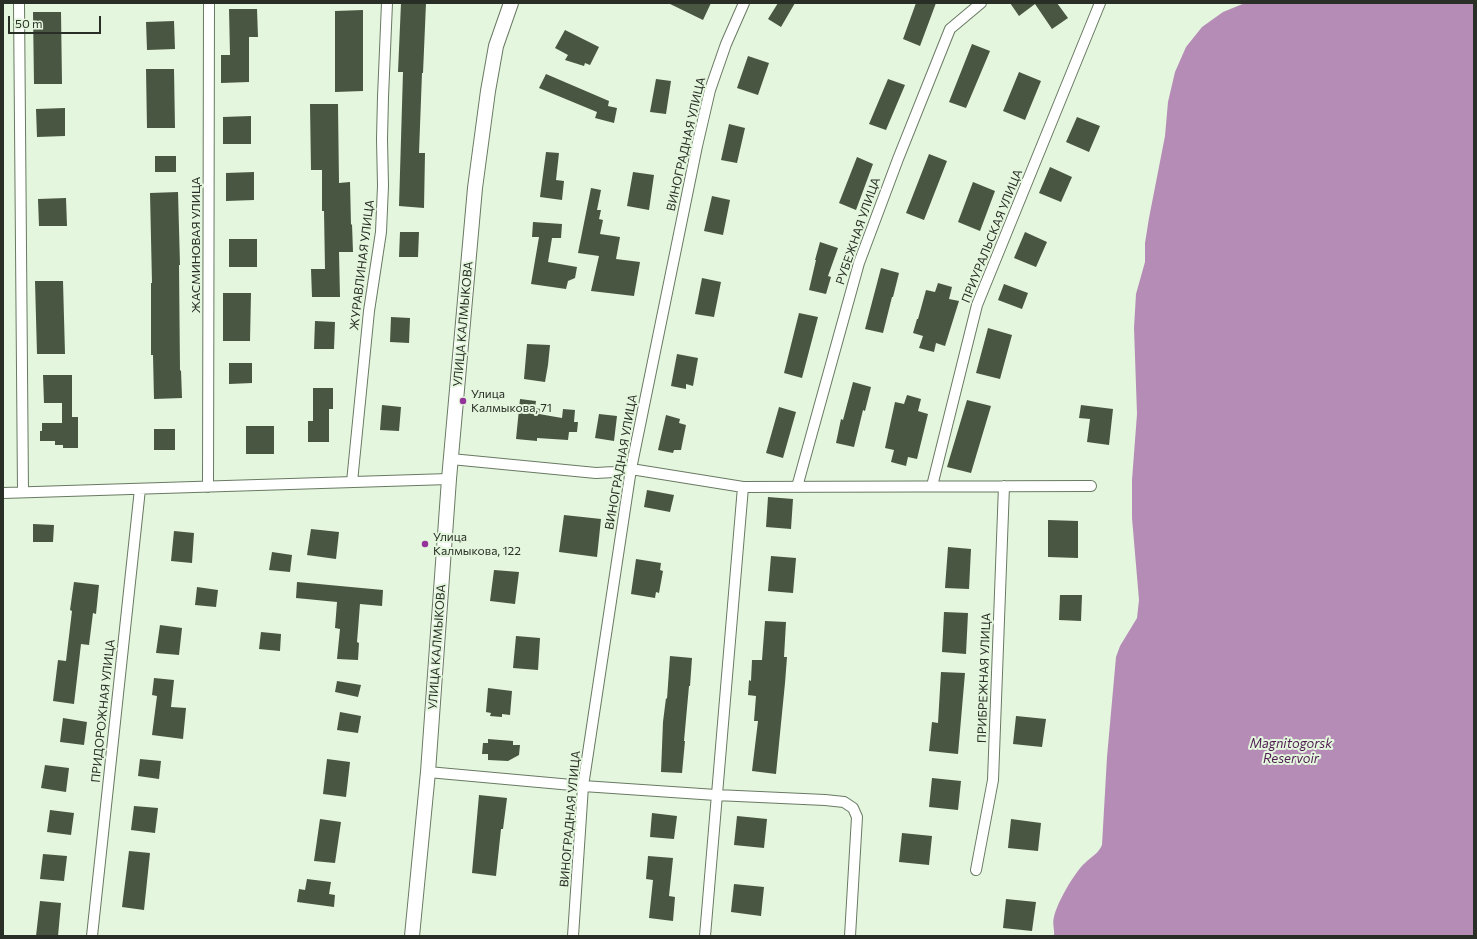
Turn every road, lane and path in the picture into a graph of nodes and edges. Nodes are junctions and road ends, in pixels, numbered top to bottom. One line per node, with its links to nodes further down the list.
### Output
1 (19, 3): 19 (street)
2 (210, 3): 12 (street, ЖАСМИНОВАЯ УЛИЦА)
3 (387, 3): 11 (street, ЖУРАВЛИНАЯ УЛИЦА)
4 (511, 3): 8 (main road, УЛИЦА КАЛМЫКОВА)
5 (744, 3): 9 (street, ВИНОГРАДНАЯ УЛИЦА)
6 (981, 3): 17 (street, РУБЕЖНАЯ УЛИЦА)
7 (1100, 3): 13 (street, ПРИУРАЛЬСКАЯ УЛИЦА)
8 (451, 459): 9 (street); 10 (main road, УЛИЦА КАЛМЫКОВА)
9 (631, 469): 16 (street); 22 (street, ВИНОГРАДНАЯ УЛИЦА)
10 (449, 479): 11 (street); 21 (main road, УЛИЦА КАЛМЫКОВА)
11 (352, 482): 12 (street)
12 (208, 486): 18 (street)
13 (932, 486): 14 (street); 17 (street)
14 (1004, 486): 15 (street); 24 (street, ПРИБРЕЖНАЯ УЛИЦА)
15 (1091, 486)
16 (743, 487): 17 (street); 23 (street)
17 (798, 487)
18 (140, 489): 19 (street); 25 (street, ПРИДОРОЖНАЯ УЛИЦА)
19 (24, 492): 20 (street)
20 (3, 493)
21 (428, 772): 22 (street); 26 (main road, УЛИЦА КАЛМЫКОВА)
22 (583, 786): 23 (street); 27 (street, ВИНОГРАДНАЯ УЛИЦА)
23 (716, 795): 28 (street); 29 (street)
24 (976, 870)
25 (92, 936)
26 (412, 936)
27 (573, 936)
28 (705, 936)
29 (850, 936)

